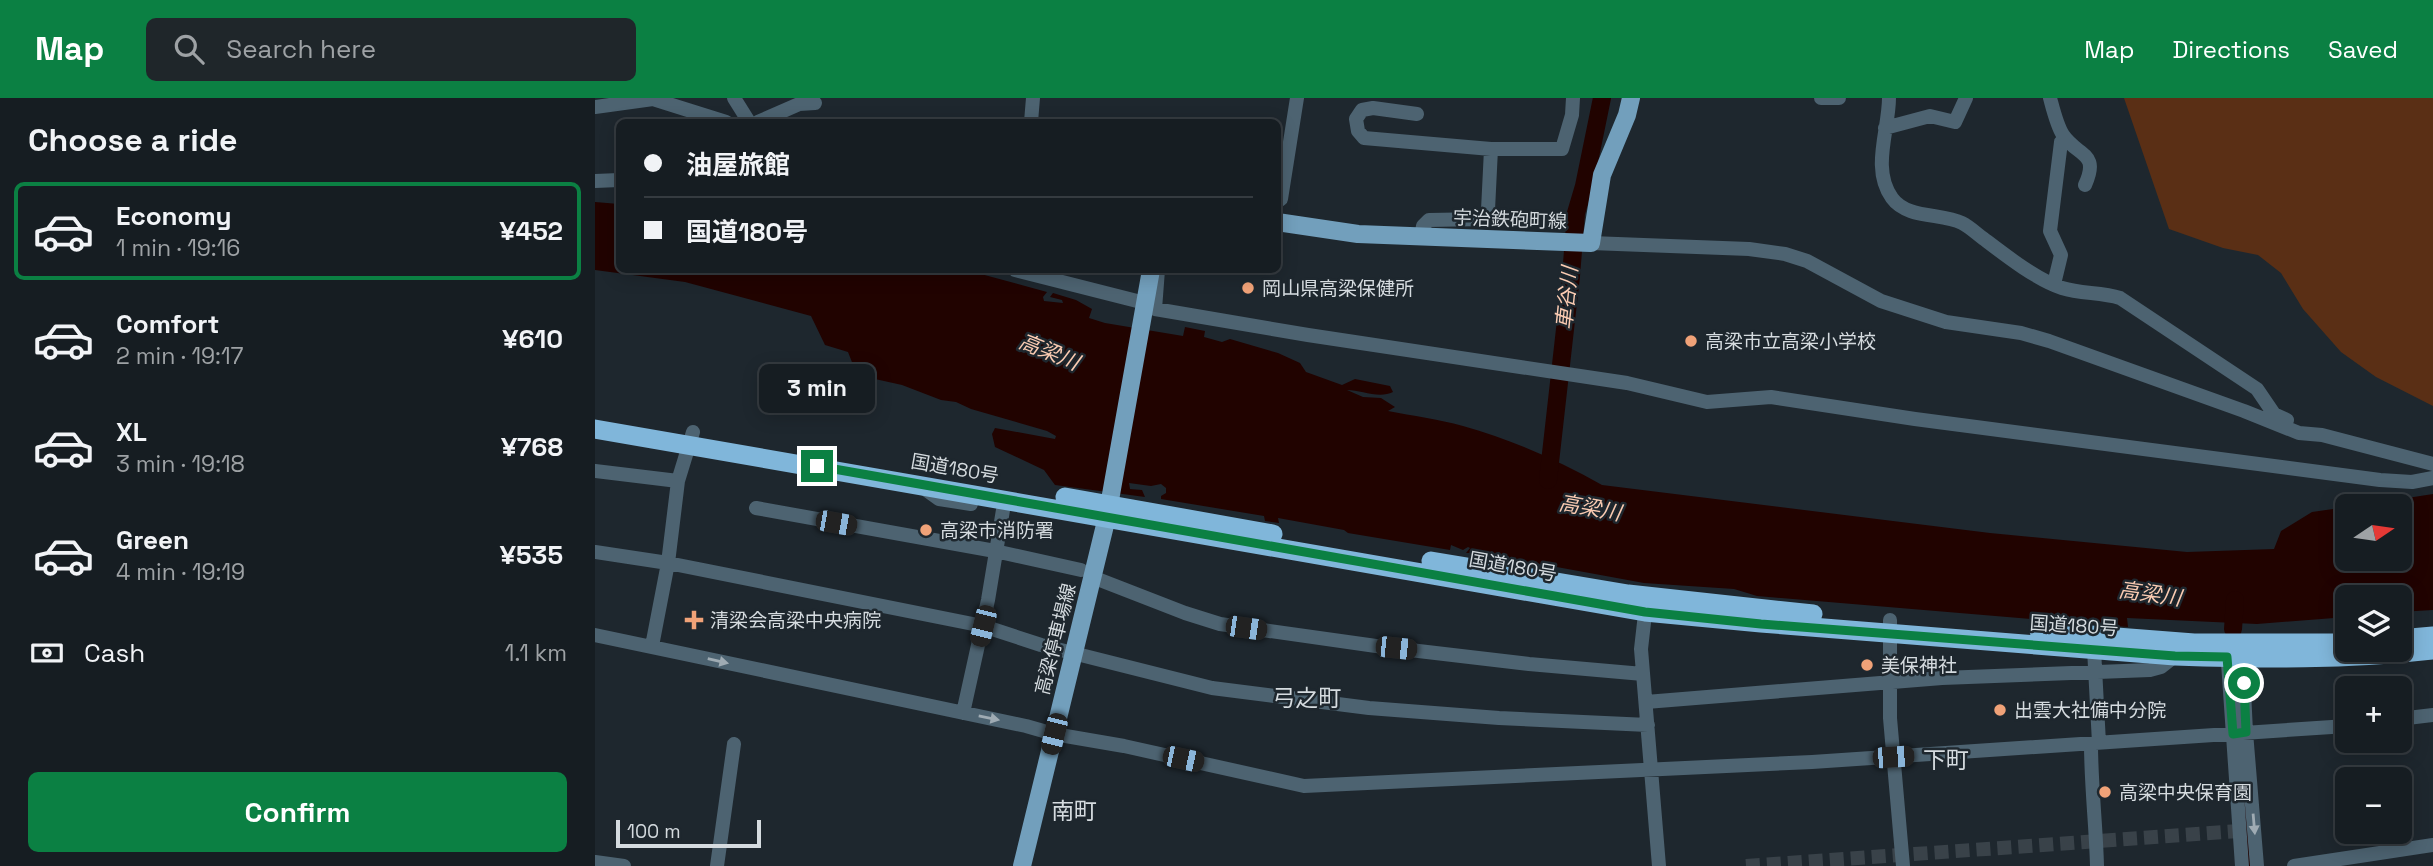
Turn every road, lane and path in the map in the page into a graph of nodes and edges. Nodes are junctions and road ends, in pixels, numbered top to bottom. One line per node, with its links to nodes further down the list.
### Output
1 (734, 98): 15 (street)
2 (1033, 98): 17 (street)
3 (1297, 98): 22 (street)
4 (1573, 98): 20 (street)
5 (1631, 98): 25 (main road, 宇治鉄砲町線)
6 (1821, 98): 7 (street)
7 (1839, 98)
8 (1889, 98): 18 (street)
9 (1966, 98): 18 (street)
10 (2050, 98): 21 (street)
11 (815, 103): 16 (street)
12 (595, 107): 14 (street)
13 (1417, 114): 20 (street)
14 (716, 119)
15 (747, 119)
16 (765, 119)
17 (1031, 119)
18 (1885, 128): 29 (street)
19 (2061, 142): 29 (street)
20 (1491, 149): 24 (street)
21 (2085, 185)
22 (1281, 200)
23 (1281, 223): 24 (main road, 宇治鉄砲町線)
24 (1421, 237): 25 (main road, 宇治鉄砲町線)
25 (1580, 242): 33 (street)
26 (1025, 273): 30 (street)
27 (1150, 273): 30 (main road)
28 (1158, 273): 37 (street)
29 (2054, 284): 33 (street)
30 (1143, 309): 40 (main road)
31 (595, 417): 34 (highway, 国道180号)
32 (595, 429): 34 (highway, 国道180号)
33 (2322, 435): 35 (street)
34 (691, 438): 38 (street); 39 (highway, 国道180号); 40 (highway, 国道180号)
35 (2433, 464)
36 (595, 471): 38 (street)
37 (2433, 478)
38 (678, 481): 46 (street)
39 (918, 484): 40 (highway, 国道180号); 42 (street)
40 (1109, 504): 49 (highway, 国道180号); 60 (main road, 高梁停車場線)
41 (756, 508): 44 (street)
42 (1003, 509): 43 (street); 44 (street)
43 (1032, 515)
44 (995, 551): 47 (street); 50 (street)
45 (595, 552): 46 (street)
46 (668, 563): 50 (street); 56 (street)
47 (1081, 570)
48 (1100, 580): 63 (street)
49 (1646, 604): 51 (highway, 国道180号); 63 (street)
50 (983, 626): 60 (street); 66 (street)
51 (1890, 626): 57 (highway, 国道180号); 59 (highway, 国道180号); 64 (street)
52 (595, 635): 56 (street)
53 (2433, 636): 54 (highway)
54 (2412, 638)
55 (2335, 644): 59 (highway, 国道180号)
56 (652, 646): 66 (street, one-way to 66)
57 (2094, 649): 61 (highway, 国道180号); 62 (street)
58 (2433, 650): 59 (highway, 国道180号)
59 (2235, 651): 61 (highway, 国道180号); 71 (street)
60 (1073, 653): 69 (street); 72 (main road, 高梁停車場線)
61 (2175, 656): 62 (street)
62 (2094, 673): 64 (street); 74 (street)
63 (1643, 674): 65 (street)
64 (1889, 682): 65 (street); 75 (street)
65 (1646, 702): 69 (street)
66 (963, 713): 72 (street, one-way to 72)
67 (2433, 715): 68 (street)
68 (2412, 717)
69 (1648, 725): 76 (street)
70 (2335, 727): 71 (street)
71 (2239, 733): 74 (street); 77 (street)
72 (1054, 734): 76 (street); 82 (main road, 高梁停車場線)
73 (734, 744): 81 (street)
74 (2095, 744): 75 (street); 85 (street)
75 (1893, 757): 76 (street); 84 (street)
76 (1652, 770): 83 (street)
77 (2245, 795): 86 (street); 87 (street, one-way to 87)
78 (2433, 845): 88 (street)
79 (595, 862): 80 (street)
80 (624, 866)
81 (717, 866)
82 (1022, 866)
83 (1659, 866)
84 (1903, 866)
85 (2097, 866)
86 (2242, 866)
87 (2257, 866)
88 (2294, 866)

